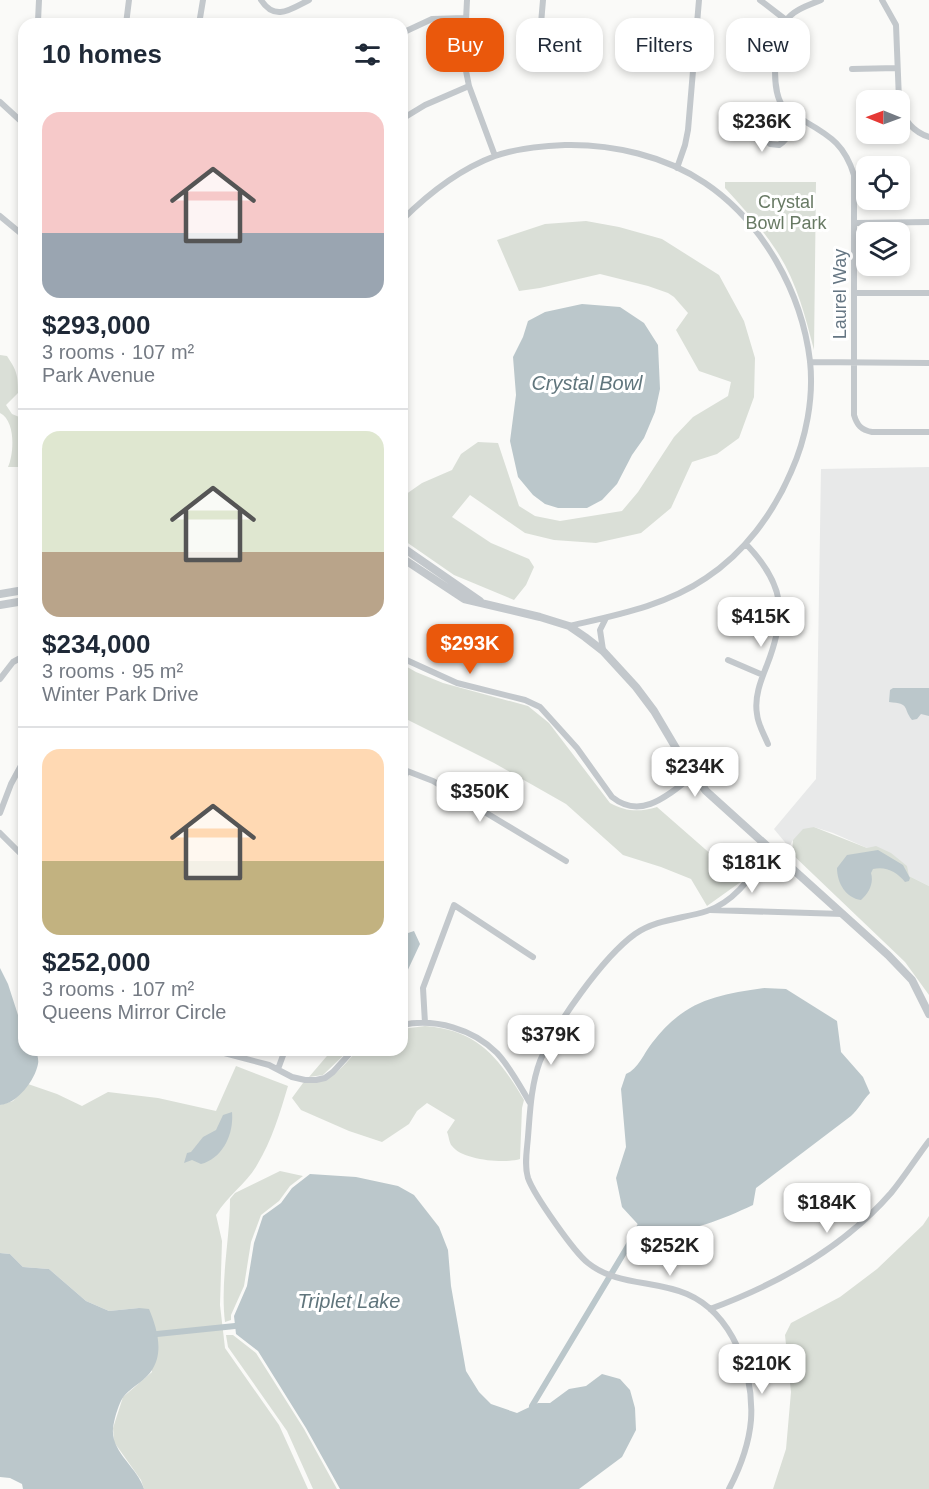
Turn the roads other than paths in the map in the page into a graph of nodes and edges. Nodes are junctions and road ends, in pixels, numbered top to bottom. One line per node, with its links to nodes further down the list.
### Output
1 (39, 0): 12 (street)
2 (129, 0): 13 (street)
3 (203, 0): 14 (street)
4 (261, 0): 5 (street)
5 (309, 0)
6 (467, 0): 15 (street)
7 (543, 0): 16 (street)
8 (699, 0): 17 (street)
9 (760, 0): 18 (street)
10 (821, 0): 19 (street)
11 (882, 0): 22 (street)
12 (38, 18)
13 (127, 18)
14 (200, 18)
15 (465, 18)
16 (542, 18)
17 (697, 18)
18 (783, 18)
19 (789, 18)
20 (426, 22): 21 (street)
21 (408, 30)
22 (897, 68): 23 (street); 28 (street)
23 (852, 69)
24 (467, 72): 27 (street)
25 (693, 72): 37 (street)
26 (776, 72): 30 (street)
27 (470, 86): 31 (street); 36 (street)
28 (898, 90)
29 (0, 102): 32 (street)
30 (787, 111): 33 (street, Laurel Way); 33 (street)
31 (408, 115)
32 (18, 118)
33 (803, 120): 41 (street, Laurel Way)
34 (910, 125): 35 (street)
35 (929, 137)
36 (495, 156): 37 (street); 38 (street)
37 (677, 168): 45 (street)
38 (408, 214)
39 (0, 216): 42 (street)
40 (929, 222): 41 (street)
41 (855, 223): 43 (street, Laurel Way)
42 (18, 231)
43 (855, 293): 44 (street); 46 (street, Laurel Way)
44 (929, 293)
45 (810, 362): 46 (street); 49 (street)
46 (855, 363): 47 (street); 48 (street, Laurel Way)
47 (929, 363)
48 (929, 432)
49 (746, 544): 57 (street); 63 (street)
50 (408, 551): 55 (street)
51 (408, 562): 55 (street)
52 (18, 591): 53 (street)
53 (0, 594)
54 (18, 602): 56 (street)
55 (481, 602): 58 (street)
56 (0, 605)
57 (606, 617): 58 (street); 59 (street)
58 (568, 626): 59 (street)
59 (603, 651): 68 (street)
60 (18, 659): 64 (street)
61 (728, 660): 63 (street)
62 (408, 661): 68 (street)
63 (763, 675): 65 (street)
64 (0, 679)
65 (768, 744)
66 (18, 771): 69 (street)
67 (408, 772): 73 (street)
68 (694, 775): 71 (street)
69 (0, 813)
70 (0, 833): 72 (street)
71 (771, 849): 74 (street); 75 (street)
72 (18, 851)
73 (566, 861)
74 (709, 910): 75 (street); 84 (street)
75 (843, 914): 77 (street)
76 (533, 957): 78 (street)
77 (929, 1014)
78 (425, 1023): 79 (street); 84 (street)
79 (408, 1024)
80 (239, 1056): 83 (street)
81 (283, 1056): 83 (street)
82 (348, 1056): 83 (street)
83 (278, 1069)
84 (530, 1104): 86 (street)
85 (929, 1141): 86 (street)
86 (710, 1309): 87 (street)
87 (729, 1489)

